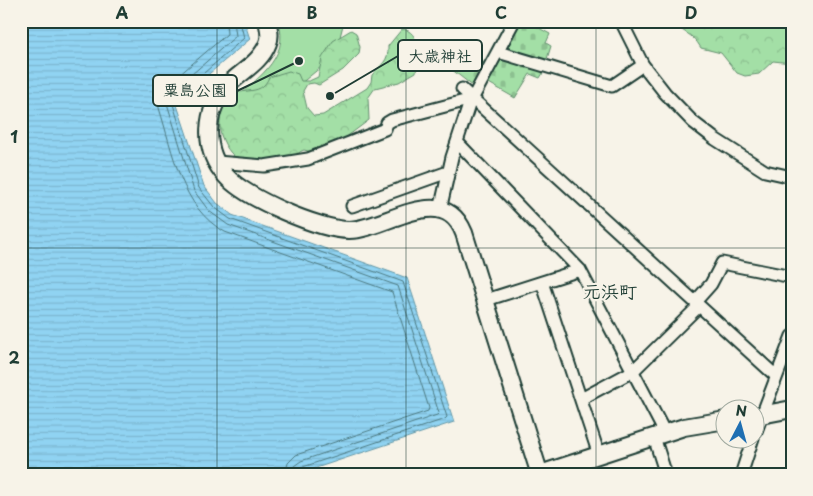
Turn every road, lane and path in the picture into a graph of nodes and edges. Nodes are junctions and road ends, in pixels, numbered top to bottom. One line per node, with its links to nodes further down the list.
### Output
1 (267, 21): 9 (street)
2 (514, 21): 4 (street)
3 (621, 21): 5 (street)
4 (498, 52): 5 (street); 7 (street)
5 (643, 65): 11 (street)
6 (462, 89): 7 (street)
7 (472, 99): 8 (street); 9 (street); 18 (street)
8 (457, 142): 10 (street); 14 (street)
9 (217, 162): 13 (street)
10 (448, 172): 12 (street); 13 (street)
11 (792, 177)
12 (352, 206)
13 (440, 210): 17 (street)
14 (580, 270): 16 (street); 20 (street)
15 (792, 277): 18 (street)
16 (542, 282): 17 (street); 23 (street)
17 (486, 300): 30 (street)
18 (697, 304): 20 (street); 21 (street)
19 (792, 336): 21 (street)
20 (633, 371): 23 (street); 27 (street)
21 (776, 376): 22 (street)
22 (766, 398)
23 (580, 399): 29 (street)
24 (792, 409): 25 (street)
25 (766, 414)
26 (716, 422): 27 (street)
27 (660, 435): 29 (street); 31 (street)
28 (750, 448): 32 (street)
29 (599, 455): 30 (street)
30 (539, 475)
31 (666, 475)
32 (741, 475)

